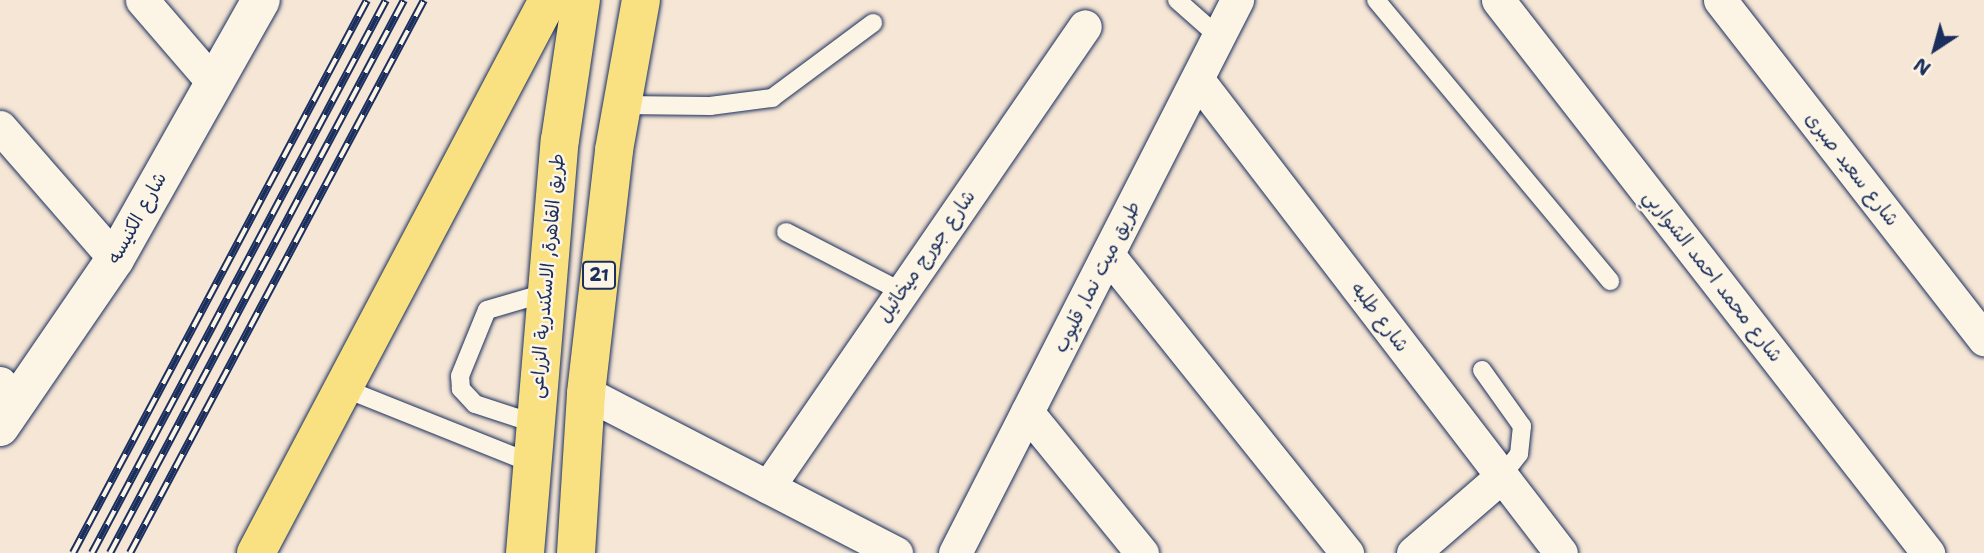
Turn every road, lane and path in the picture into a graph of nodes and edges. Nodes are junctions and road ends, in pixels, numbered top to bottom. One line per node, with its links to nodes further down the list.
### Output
1 (142, 0): 15 (street)
2 (261, 0): 15 (main road, شارع الكنيسه)
3 (548, 0): 26 (highway)
4 (581, 0): 23 (highway, طريق القاهرة, الاسكندرية الزراعى)
5 (641, 0): 16 (highway, 21)
6 (1177, 0): 13 (lane)
7 (1237, 0): 13 (street, طريق ميت نما, قليوب)
8 (1376, 0): 21 (lane)
9 (1498, 0): 43 (street, شارع محمد احمد الشواربي)
10 (1720, 0): 24 (street, شارع سعيد صبرى)
11 (873, 23): 16 (lane)
12 (1086, 26): 22 (street, شارع جورج ميخائيل)
13 (1219, 37): 14 (street, طريق ميت نما, قليوب)
14 (1198, 80): 19 (street, طريق ميت نما, قليوب); 32 (street, شارع طلبه)
15 (212, 81): 20 (main road, شارع الكنيسه)
16 (622, 104): 27 (highway, 21)
17 (0, 127): 20 (street)
18 (786, 232): 22 (lane)
19 (1109, 256): 29 (street, طريق ميت نما, قليوب); 40 (street)
20 (115, 259): 28 (main road, شارع الكنيسه)
21 (1610, 281)
22 (902, 292): 33 (street, شارع جورج ميخائيل)
23 (545, 293): 30 (highway, طريق القاهرة, الاسكندرية الزراعى); 30 (lane)
24 (1984, 339)
25 (1482, 370): 32 (lane)
26 (341, 387): 31 (lane); 34 (highway)
27 (586, 393): 33 (street); 36 (highway, 21)
28 (6, 404)
29 (1027, 412): 38 (street, طريق ميت نما, قليوب); 39 (street)
30 (533, 423): 31 (highway, طريق القاهرة, الاسكندرية الزراعى)
31 (531, 463): 35 (highway, طريق القاهرة, الاسكندرية الزراعى)
32 (1502, 476): 41 (street); 42 (street, شارع طلبه)
33 (768, 487): 37 (street)
34 (256, 553)
35 (525, 553)
36 (576, 553)
37 (897, 553)
38 (955, 553)
39 (1142, 553)
40 (1347, 553)
41 (1413, 553)
42 (1561, 553)
43 (1928, 553)

